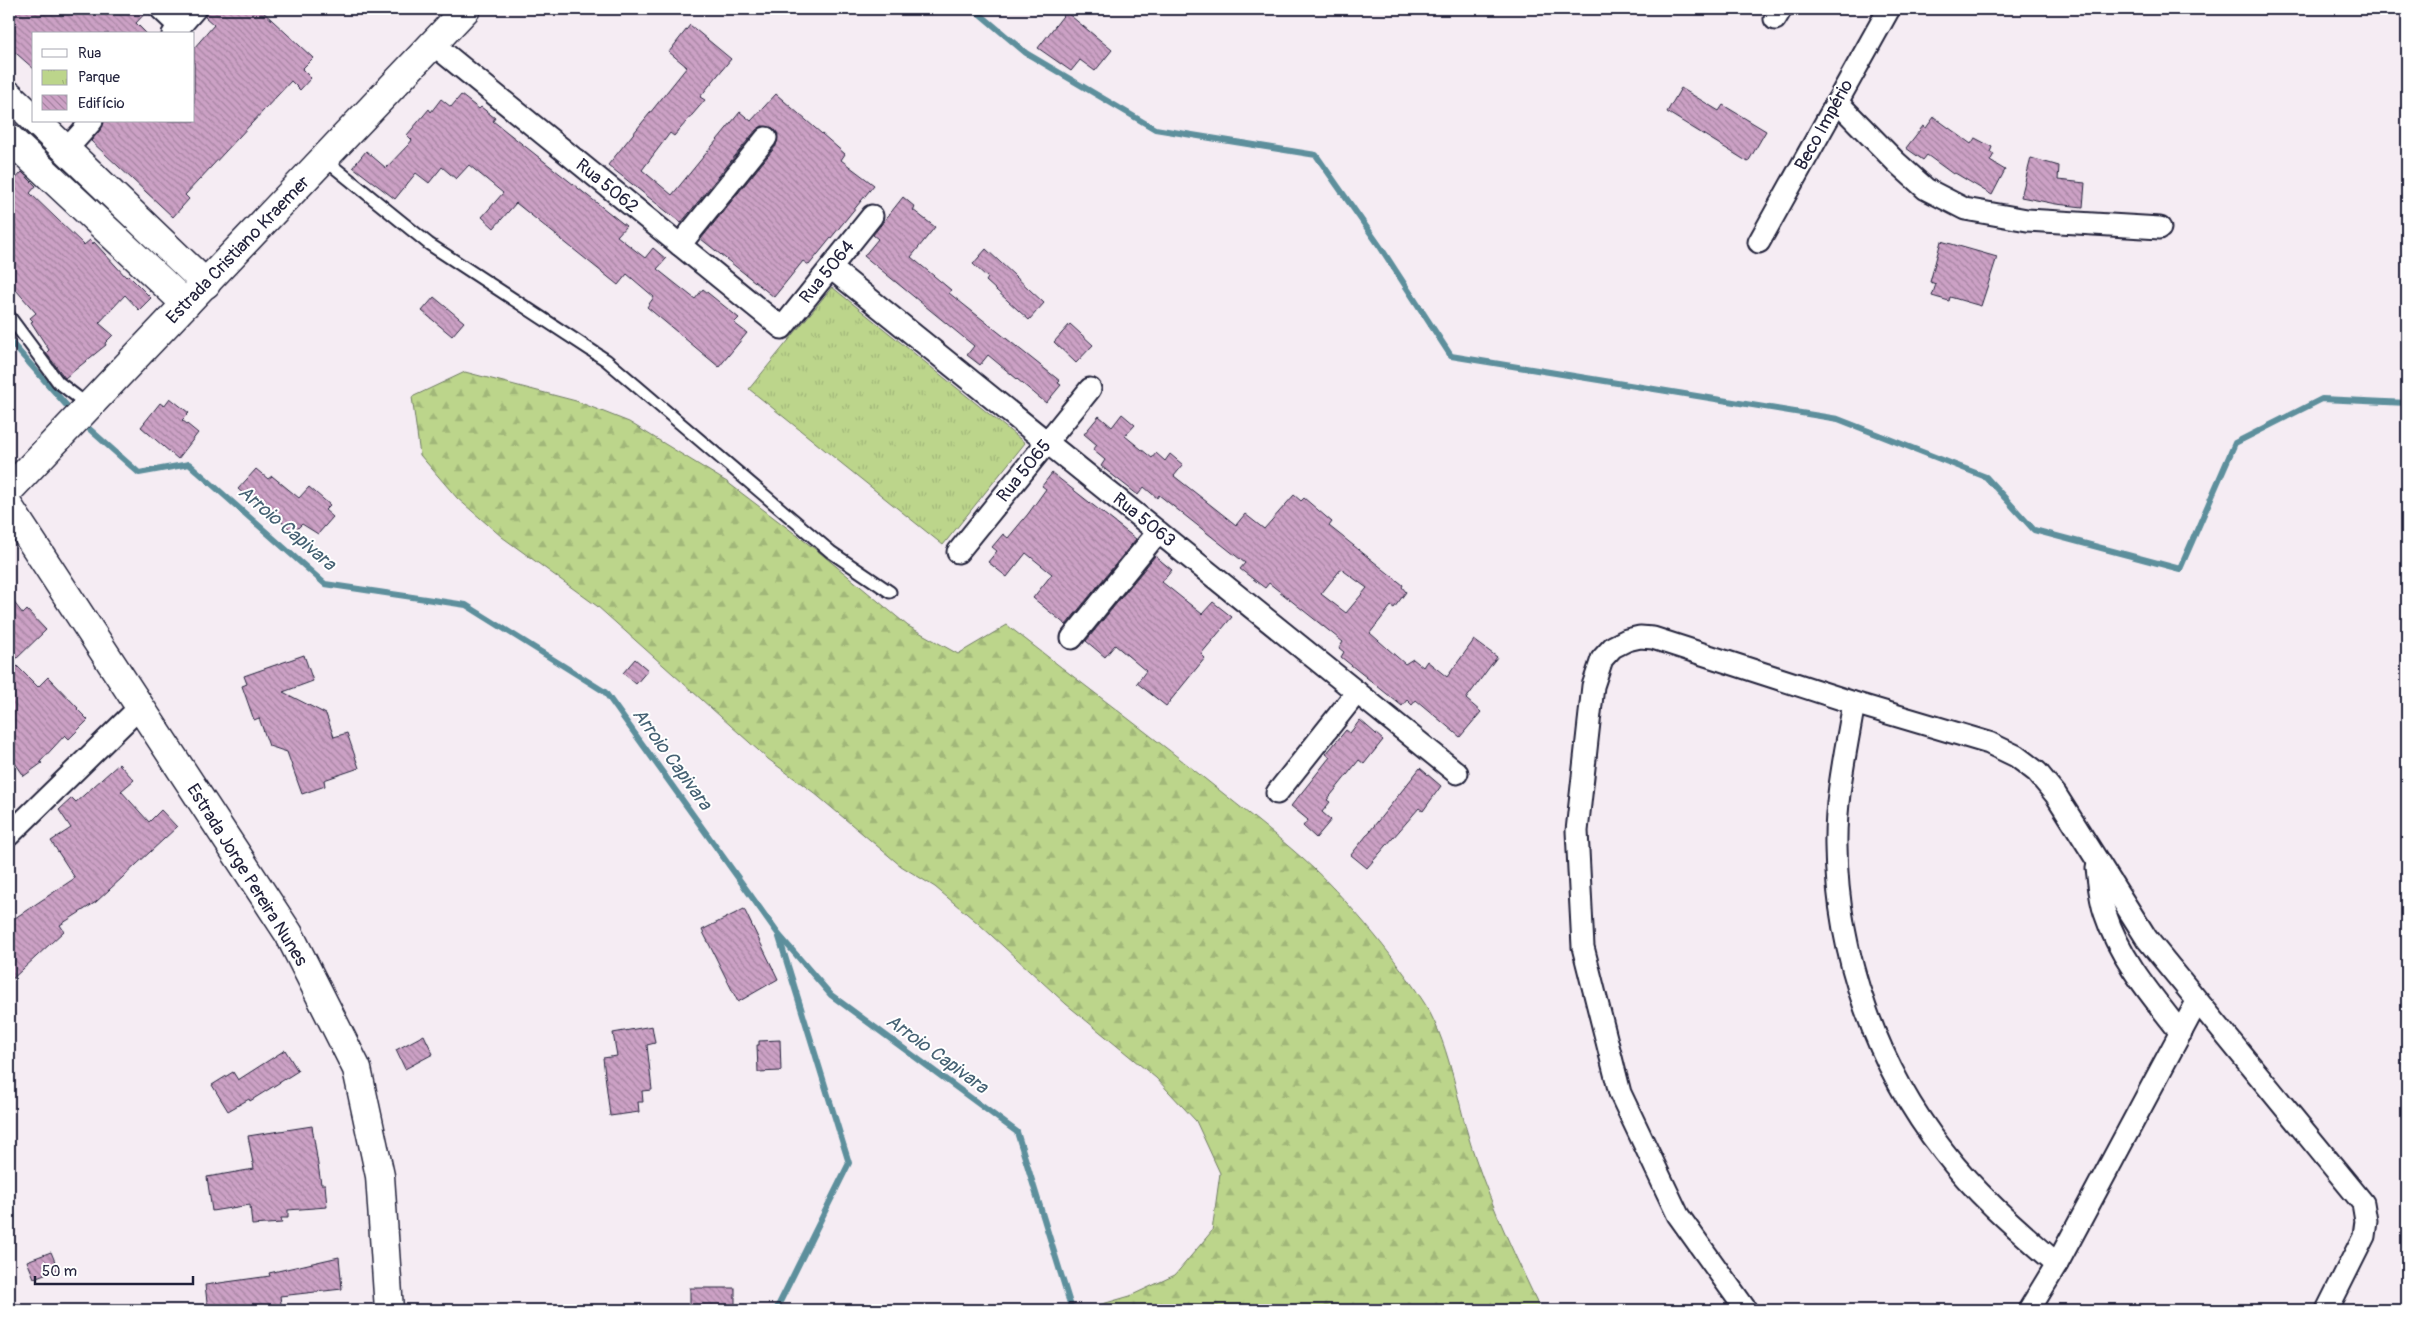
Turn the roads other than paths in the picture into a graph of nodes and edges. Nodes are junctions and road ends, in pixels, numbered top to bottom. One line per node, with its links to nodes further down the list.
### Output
1 (161, 9): 5 (street)
2 (195, 9): 5 (street)
3 (466, 9): 6 (street, Estrada Cristiano Kraemer)
4 (1889, 9): 8 (street, Beco Império)
5 (176, 30)
6 (433, 44): 15 (street, Estrada Cristiano Kraemer); 19 (street, Rua 5062)
7 (9, 95): 9 (street)
8 (1837, 102): 17 (street); 18 (street, Beco Império)
9 (32, 117)
10 (37, 122): 14 (street)
11 (91, 122): 14 (street)
12 (9, 138): 22 (street)
13 (766, 138): 19 (street)
14 (66, 150): 21 (street)
15 (324, 159): 21 (street, Estrada Cristiano Kraemer); 32 (lane)
16 (872, 216): 20 (street, Rua 5064)
17 (2160, 228)
18 (1759, 242)
19 (680, 245): 24 (street, Rua 5062)
20 (830, 268): 24 (street, Rua 5064); 27 (street, Rua 5063)
21 (206, 284): 22 (street, Estrada Cristiano Kraemer)
22 (186, 304): 26 (street, Estrada Cristiano Kraemer)
23 (9, 316): 26 (lane)
24 (782, 328)
25 (1090, 389): 27 (street, Rua 5065)
26 (89, 406): 28 (street, Estrada Cristiano Kraemer)
27 (1047, 442): 30 (street, Rua 5063); 31 (street, Rua 5065)
28 (9, 490)
29 (9, 507): 36 (street, Estrada Jorge Pereira Nunes)
30 (1158, 532): 33 (street); 34 (street, Rua 5063)
31 (958, 552)
32 (890, 592)
33 (1072, 638)
34 (1357, 692): 37 (street, Rua 5063); 38 (street)
35 (1854, 703): 40 (street); 43 (street); 45 (street)
36 (140, 707): 39 (street); 44 (street, Estrada Jorge Pereira Nunes)
37 (1457, 773)
38 (1277, 793)
39 (9, 835)
40 (2096, 860): 41 (street); 42 (street)
41 (2197, 1002): 42 (street); 47 (street)
42 (2181, 1033): 43 (street)
43 (2057, 1264): 46 (street)
44 (389, 1310)
45 (1746, 1310)
46 (2028, 1310)
47 (2327, 1310)

